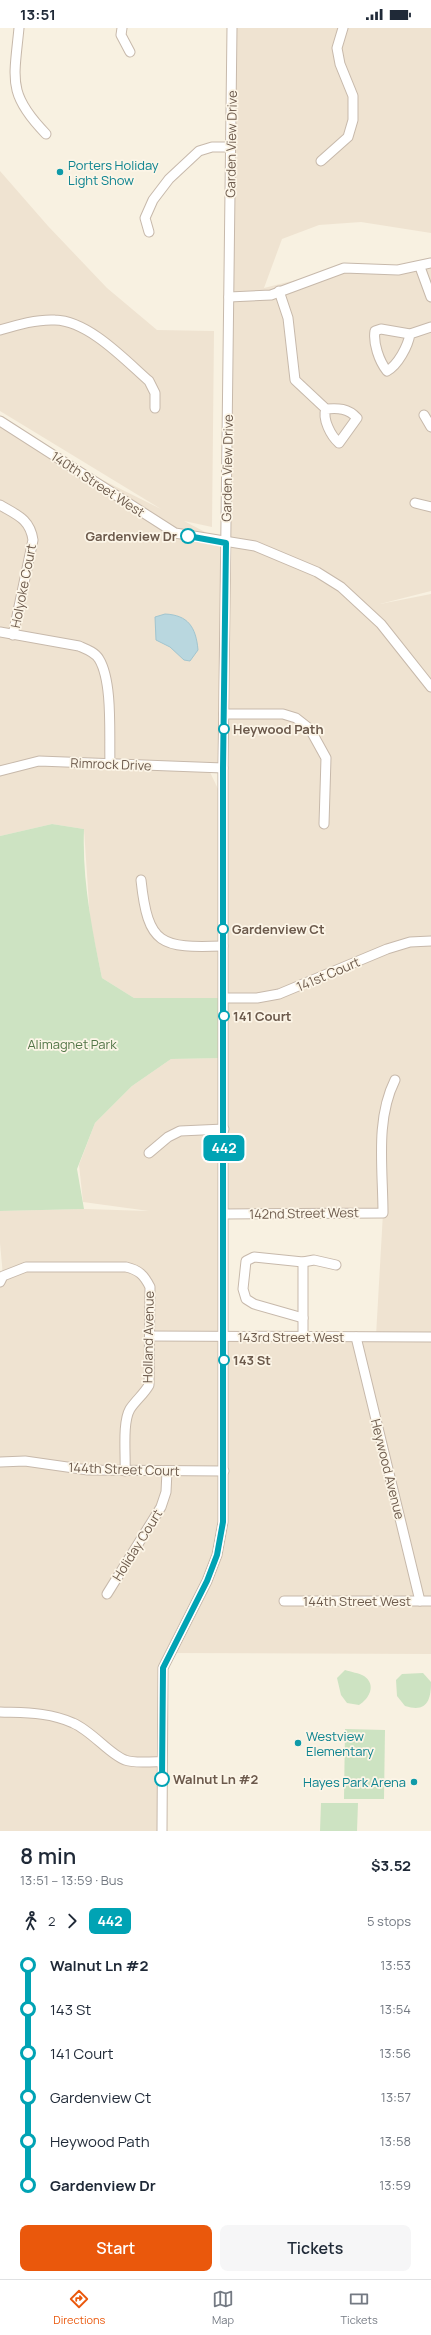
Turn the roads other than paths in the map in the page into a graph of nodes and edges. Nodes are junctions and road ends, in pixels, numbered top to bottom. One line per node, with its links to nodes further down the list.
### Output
1 (19, 28): 6 (street)
2 (122, 28): 5 (street)
3 (232, 28): 7 (street, Garden View Drive)
4 (343, 28): 8 (street)
5 (130, 52)
6 (46, 134)
7 (231, 147): 9 (street); 13 (street, Garden View Drive)
8 (321, 161)
9 (149, 232)
10 (431, 263): 11 (street)
11 (420, 267): 12 (street); 14 (street)
12 (279, 291): 13 (street); 19 (street)
13 (229, 297): 26 (street, Garden View Drive)
14 (431, 297)
15 (431, 327): 17 (street)
16 (0, 330): 18 (street)
17 (410, 334): 17 (street)
18 (155, 408)
19 (326, 409)
20 (424, 415): 22 (street)
21 (0, 421): 26 (street, 140th Street West)
22 (431, 427)
23 (416, 503): 25 (street)
24 (0, 505): 28 (street, Holyoke Court)
25 (431, 507)
26 (226, 543): 29 (street, 140th Street West); 30 (street, Garden View Drive)
27 (0, 632): 28 (street)
28 (13, 635): 31 (street)
29 (431, 687)
30 (224, 714): 32 (street, Garden View Drive); 34 (street)
31 (110, 763): 32 (street, Rimrock Drive); 33 (street, Rimrock Drive)
32 (223, 768): 37 (street, Garden View Drive)
33 (0, 771)
34 (324, 824)
35 (141, 880): 37 (street)
36 (431, 941): 38 (street, 141st Court)
37 (223, 946): 38 (street, Garden View Drive)
38 (224, 998): 40 (street, Garden View Drive)
39 (395, 1080): 42 (street, 142nd Street West)
40 (224, 1129): 41 (street); 42 (street, Garden View Drive)
41 (149, 1153)
42 (224, 1214): 48 (street, Garden View Drive)
43 (303, 1262): 44 (street); 46 (street); 46 (street)
44 (336, 1265)
45 (0, 1282): 47 (street, Holland Avenue)
46 (303, 1318): 49 (street)
47 (150, 1336): 48 (street, 143rd Street West); 53 (street, Holland Avenue)
48 (224, 1336): 49 (street, 143rd Street West); 55 (street, Garden View Drive)
49 (303, 1336): 50 (street, 143rd Street West)
50 (356, 1337): 51 (street, 143rd Street West); 58 (street, Heywood Avenue)
51 (431, 1337)
52 (0, 1462): 53 (street, 144th Street Court)
53 (126, 1471): 54 (street, 144th Street Court)
54 (167, 1471): 55 (street, 144th Street Court); 56 (street, Holiday Court)
55 (224, 1471): 61 (street, Garden View Drive)
56 (107, 1594)
57 (284, 1601): 58 (street, 144th Street West)
58 (420, 1601): 59 (street, 144th Street West)
59 (431, 1601)
60 (0, 1712): 61 (street)
61 (162, 1762): 62 (street, Garden View Drive)
62 (162, 1831)

